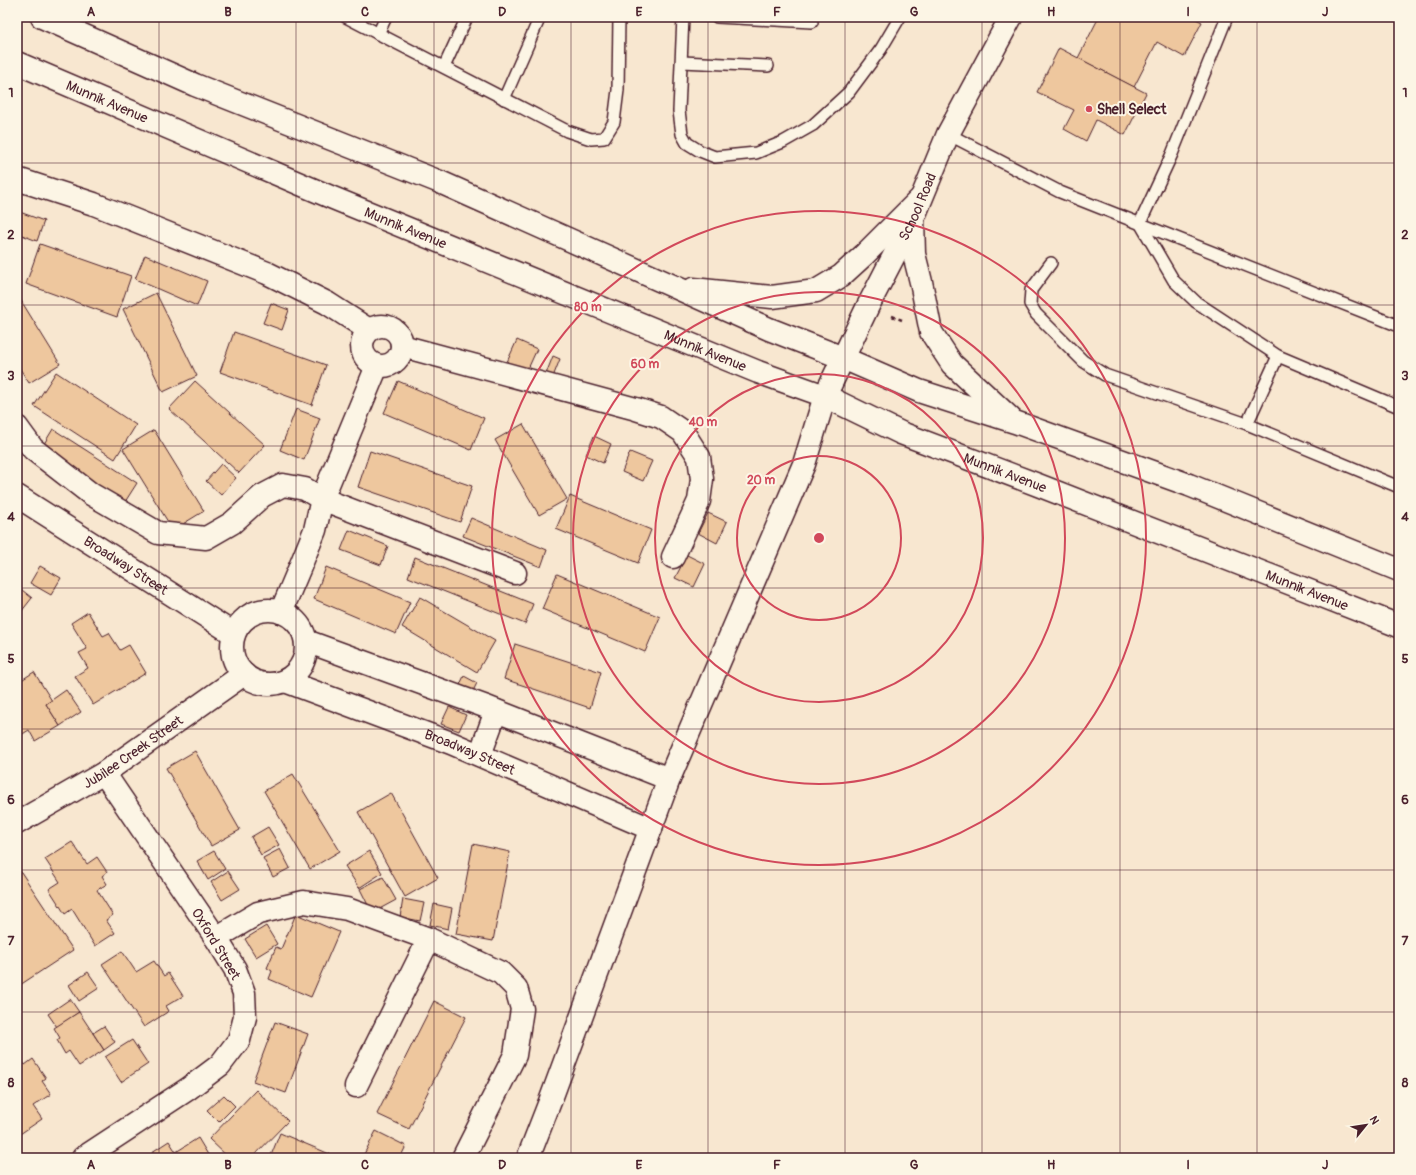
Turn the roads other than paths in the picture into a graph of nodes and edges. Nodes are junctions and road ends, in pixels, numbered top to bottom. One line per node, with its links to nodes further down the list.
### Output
1 (42, 17): 25 (street)
2 (346, 17): 13 (lane)
3 (386, 17): 13 (lane)
4 (467, 17): 17 (lane)
5 (540, 17): 18 (lane)
6 (619, 17): 18 (lane)
7 (683, 17): 14 (lane)
8 (717, 17): 12 (lane)
9 (900, 17): 14 (lane)
10 (1011, 17): 19 (street, School Road)
11 (1226, 17): 23 (lane)
12 (812, 22)
13 (378, 34): 17 (lane)
14 (682, 62): 16 (lane)
15 (17, 63): 32 (street, Munnik Avenue)
16 (768, 66)
17 (444, 67): 18 (lane)
18 (504, 98)
19 (948, 134): 21 (street, School Road); 23 (lane)
20 (17, 179): 27 (street)
21 (921, 198): 22 (street, School Road); 25 (street)
22 (913, 219): 30 (street, School Road); 34 (street)
23 (1140, 223): 26 (lane); 29 (lane)
24 (1051, 263): 35 (lane)
25 (676, 287): 30 (street)
26 (1399, 326)
27 (369, 330): 28 (street); 31 (street)
28 (402, 346): 31 (street); 40 (street)
29 (1278, 356): 33 (lane); 35 (lane)
30 (843, 358): 32 (street, School Road); 34 (street)
31 (377, 366): 39 (street)
32 (825, 396): 44 (street, Munnik Avenue); 52 (street, School Road)
33 (1399, 407)
34 (1015, 422): 41 (street)
35 (1247, 424): 37 (lane)
36 (17, 427): 39 (street)
37 (1399, 487)
38 (17, 496): 45 (street, Broadway Street)
39 (322, 499): 42 (street); 43 (street)
40 (673, 558)
41 (1399, 570)
42 (515, 573)
43 (281, 612): 45 (street); 46 (street)
44 (1399, 626)
45 (234, 634): 47 (street)
46 (306, 641): 48 (street); 49 (street)
47 (244, 674): 48 (street); 51 (street, Jubilee Creek Street)
48 (285, 681): 50 (street, Broadway Street)
49 (496, 711): 50 (street); 52 (street)
50 (480, 755): 54 (street, Broadway Street)
51 (104, 773): 53 (street, Jubilee Creek Street); 55 (street, Oxford Street)
52 (669, 779): 54 (street, School Road)
53 (17, 823)
54 (651, 829): 60 (street, School Road)
55 (216, 938): 56 (street); 58 (street, Oxford Street)
56 (429, 939): 57 (street); 59 (street)
57 (356, 1086)
58 (83, 1158)
59 (463, 1158)
60 (528, 1158)

